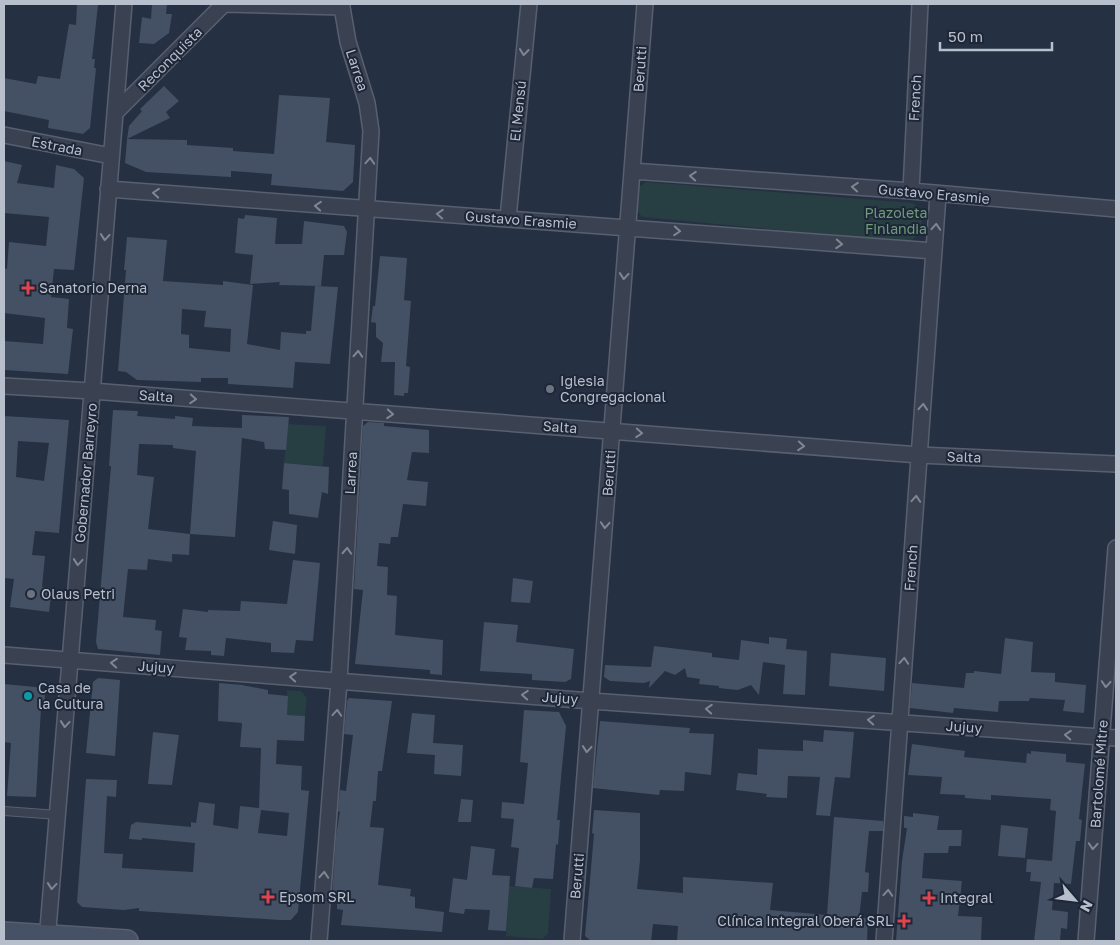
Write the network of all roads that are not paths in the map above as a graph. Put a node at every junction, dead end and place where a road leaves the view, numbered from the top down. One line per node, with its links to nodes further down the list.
1 (124, 4): 7 (street, Gobernador Barreyro)
2 (224, 4): 6 (street); 7 (street, Reconquista)
3 (529, 4): 16 (street, El Mensú, one-way to 16)
4 (645, 4): 10 (street, Berutti)
5 (920, 4): 12 (street, French)
6 (342, 5): 14 (street, Larrea, one-way to 6)
7 (115, 113): 9 (street, Gobernador Barreyro)
8 (4, 135): 9 (street, Estrada)
9 (111, 156): 11 (street, Gobernador Barreyro)
10 (632, 171): 12 (street, Gustavo Erasmie, one-way to 10); 17 (street, Berutti)
11 (108, 189): 14 (street, Gustavo Erasmie, one-way to 11); 20 (street, Gobernador Barreyro, one-way to 20)
12 (911, 191): 13 (street, Gustavo Erasmie)
13 (938, 195): 15 (street, Gustavo Erasmie); 18 (street, French, one-way to 13)
14 (366, 209): 16 (street, Gustavo Erasmie, one-way to 14); 21 (street, Larrea, one-way to 14)
15 (1116, 209)
16 (508, 218): 17 (street, Gustavo Erasmie)
17 (628, 227): 18 (street, Gustavo Erasmie, one-way to 18); 22 (street, Berutti, one-way to 22)
18 (934, 251): 23 (street, French, one-way to 18)
19 (4, 386): 20 (street, Salta)
20 (92, 391): 21 (street, Salta, one-way to 21); 27 (street, Gobernador Barreyro, one-way to 27)
21 (355, 412): 22 (street, Salta, one-way to 22); 28 (street, Larrea, one-way to 21)
22 (612, 431): 23 (street, Salta, one-way to 23); 29 (street, Berutti, one-way to 29)
23 (919, 455): 24 (street, Salta); 30 (street, French, one-way to 23)
24 (1116, 464)
25 (1116, 548): 31 (street, Bartolomé Mitre, one-way to 31)
26 (4, 655): 27 (street, Jujuy)
27 (70, 660): 28 (street, Jujuy, one-way to 27); 33 (street, Gobernador Barreyro, one-way to 33)
28 (339, 681): 29 (street, Jujuy, one-way to 28); 37 (street, Larrea, one-way to 28)
29 (591, 700): 30 (street, Jujuy, one-way to 29); 38 (street, Berutti, one-way to 38)
30 (900, 722): 31 (street, Jujuy, one-way to 30); 39 (street, French, one-way to 30)
31 (1109, 738): 40 (street, Bartolomé Mitre, one-way to 40)
32 (4, 811): 33 (lane)
33 (58, 815): 35 (street, Gobernador Barreyro, one-way to 35)
34 (4, 933): 35 (main road)
35 (47, 938): 36 (main road)
36 (127, 941)
37 (319, 941)
38 (572, 941)
39 (884, 941)
40 (1086, 941)

